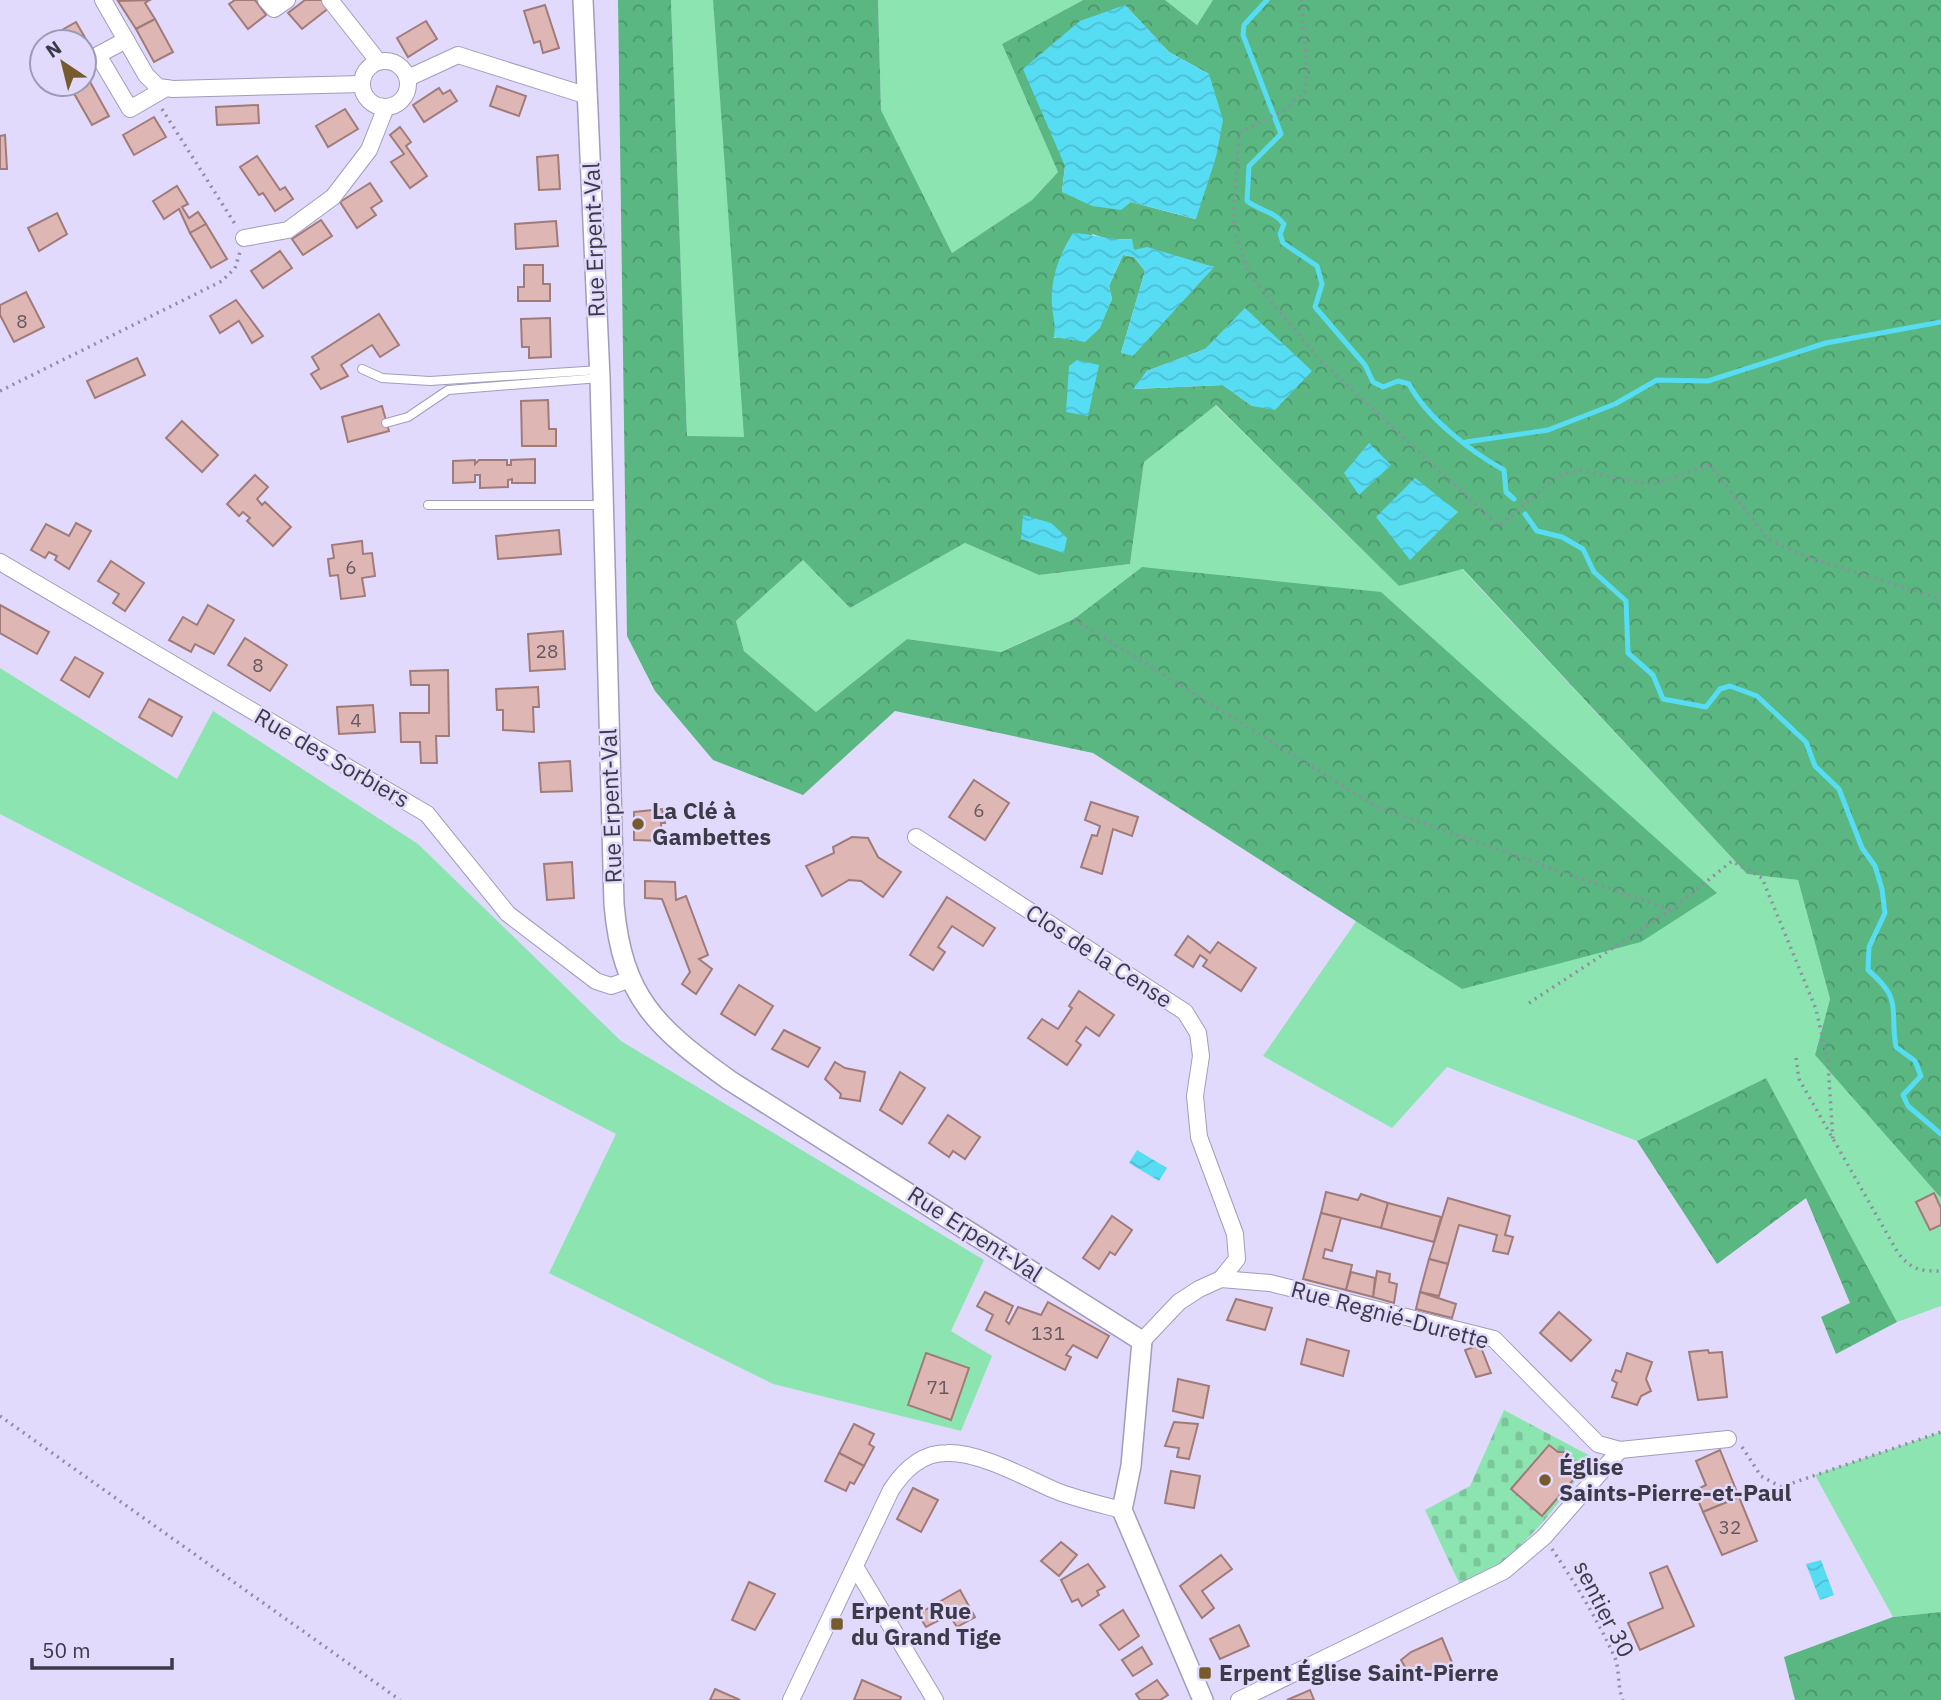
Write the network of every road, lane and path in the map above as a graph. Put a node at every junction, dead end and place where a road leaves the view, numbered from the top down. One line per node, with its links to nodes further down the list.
1 (103, 0): 7 (street)
2 (266, 0): 3 (street)
3 (287, 0)
4 (330, 0): 8 (street)
5 (583, 0): 12 (street, Rue Erpent-Val)
6 (1301, 0): 22 (path)
7 (126, 40): 11 (street); 11 (street)
8 (378, 61): 9 (street); 10 (street)
9 (408, 78): 12 (street); 13 (street)
10 (362, 84): 11 (street); 13 (street)
11 (160, 91): 14 (path)
12 (588, 96): 16 (street, Rue Erpent-Val)
13 (386, 107): 14 (street)
14 (244, 238): 17 (path)
15 (362, 369): 16 (lane)
16 (600, 374): 18 (lane); 20 (street, Rue Erpent-Val)
17 (0, 391)
18 (386, 423)
19 (428, 505): 20 (lane)
20 (604, 505): 26 (street, Rue Erpent-Val)
21 (0, 562): 26 (street, Rue des Sorbiers)
22 (1941, 599)
23 (1074, 619): 25 (path)
24 (916, 837): 31 (street, Clos de la Cense)
25 (1671, 910): 27 (path); 29 (path)
26 (631, 979): 32 (street, Rue Erpent-Val)
27 (1529, 1003)
28 (1796, 1058): 29 (path)
29 (1833, 1141): 30 (path)
30 (1941, 1271)
31 (1221, 1279): 32 (street); 36 (street, Rue Regnié-Durette)
32 (1142, 1341): 37 (street)
33 (0, 1416): 40 (path)
34 (1941, 1432): 35 (path)
35 (1728, 1439): 36 (street)
36 (1620, 1450): 38 (street)
37 (1122, 1510): 39 (street); 43 (street)
38 (1544, 1537): 44 (street); 45 (path, sentier 30)
39 (856, 1568): 41 (street); 42 (street)
40 (400, 1700)
41 (791, 1700)
42 (935, 1700)
43 (1203, 1700)
44 (1239, 1700)
45 (1623, 1700)

